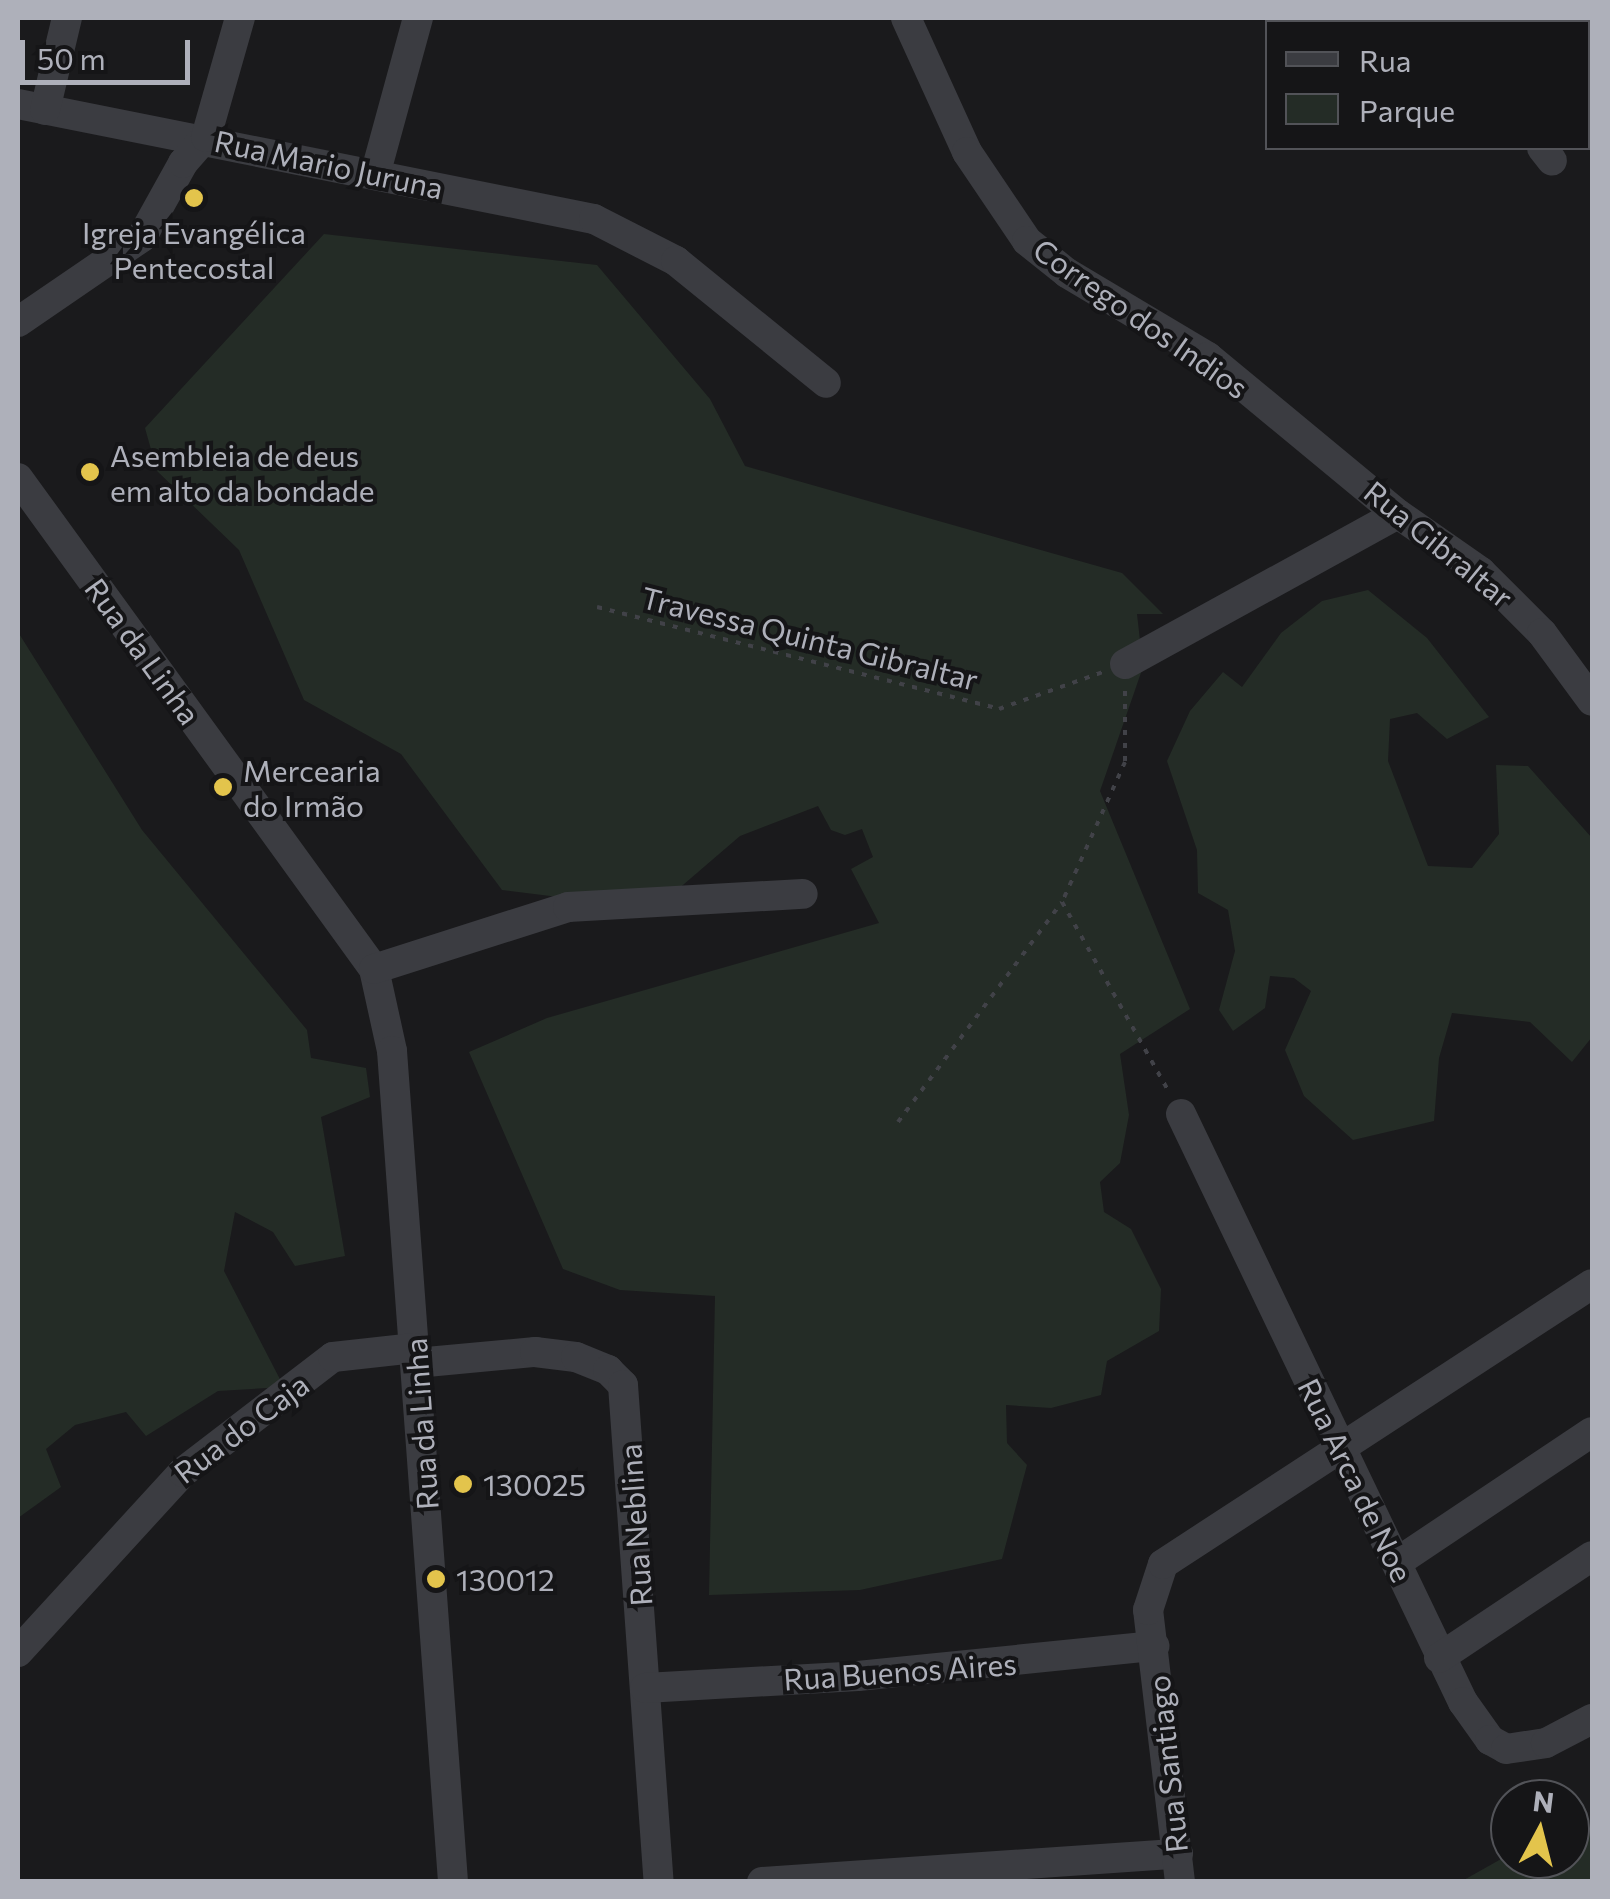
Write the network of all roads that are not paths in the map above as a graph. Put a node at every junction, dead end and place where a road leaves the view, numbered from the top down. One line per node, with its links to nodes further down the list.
1 (67, 18): 5 (street)
2 (240, 18): 6 (street)
3 (418, 18): 7 (street)
4 (906, 18): 10 (street, Corrego dos Indios)
5 (31, 107): 6 (street, Rua Mario Juruna)
6 (206, 137): 7 (street, Rua Mario Juruna); 8 (street)
7 (375, 176): 9 (street, Rua Mario Juruna)
8 (18, 322)
9 (826, 383)
10 (1267, 406): 12 (street, Rua Gibraltar)
11 (19, 483): 16 (street, Rua da Linha)
12 (1398, 514): 13 (street); 14 (street, Rua Gibraltar)
13 (1124, 664)
14 (1592, 702)
15 (803, 894): 16 (street)
16 (374, 969): 19 (street, Rua da Linha)
17 (1181, 1114): 21 (street, Rua Arca de Noe)
18 (1592, 1284): 21 (street, Rua Santiago)
19 (416, 1356): 25 (street, Rua do Caja); 27 (street, Rua Neblina); 31 (street, Rua da Linha)
20 (1592, 1432): 23 (street)
21 (1340, 1450): 23 (street, Rua Arca de Noe); 24 (street, Rua Santiago)
22 (1592, 1556): 26 (street)
23 (1398, 1561): 26 (street, Rua Arca de Noe)
24 (1154, 1646): 27 (street, Rua Buenos Aires); 29 (street, Rua Santiago)
25 (18, 1652)
26 (1439, 1658): 28 (street, Rua Arca de Noe)
27 (645, 1688): 32 (street, Rua Neblina)
28 (1592, 1719)
29 (1179, 1868): 30 (street)
30 (830, 1879): 33 (street)
31 (453, 1882)
32 (659, 1882)
33 (762, 1882)

